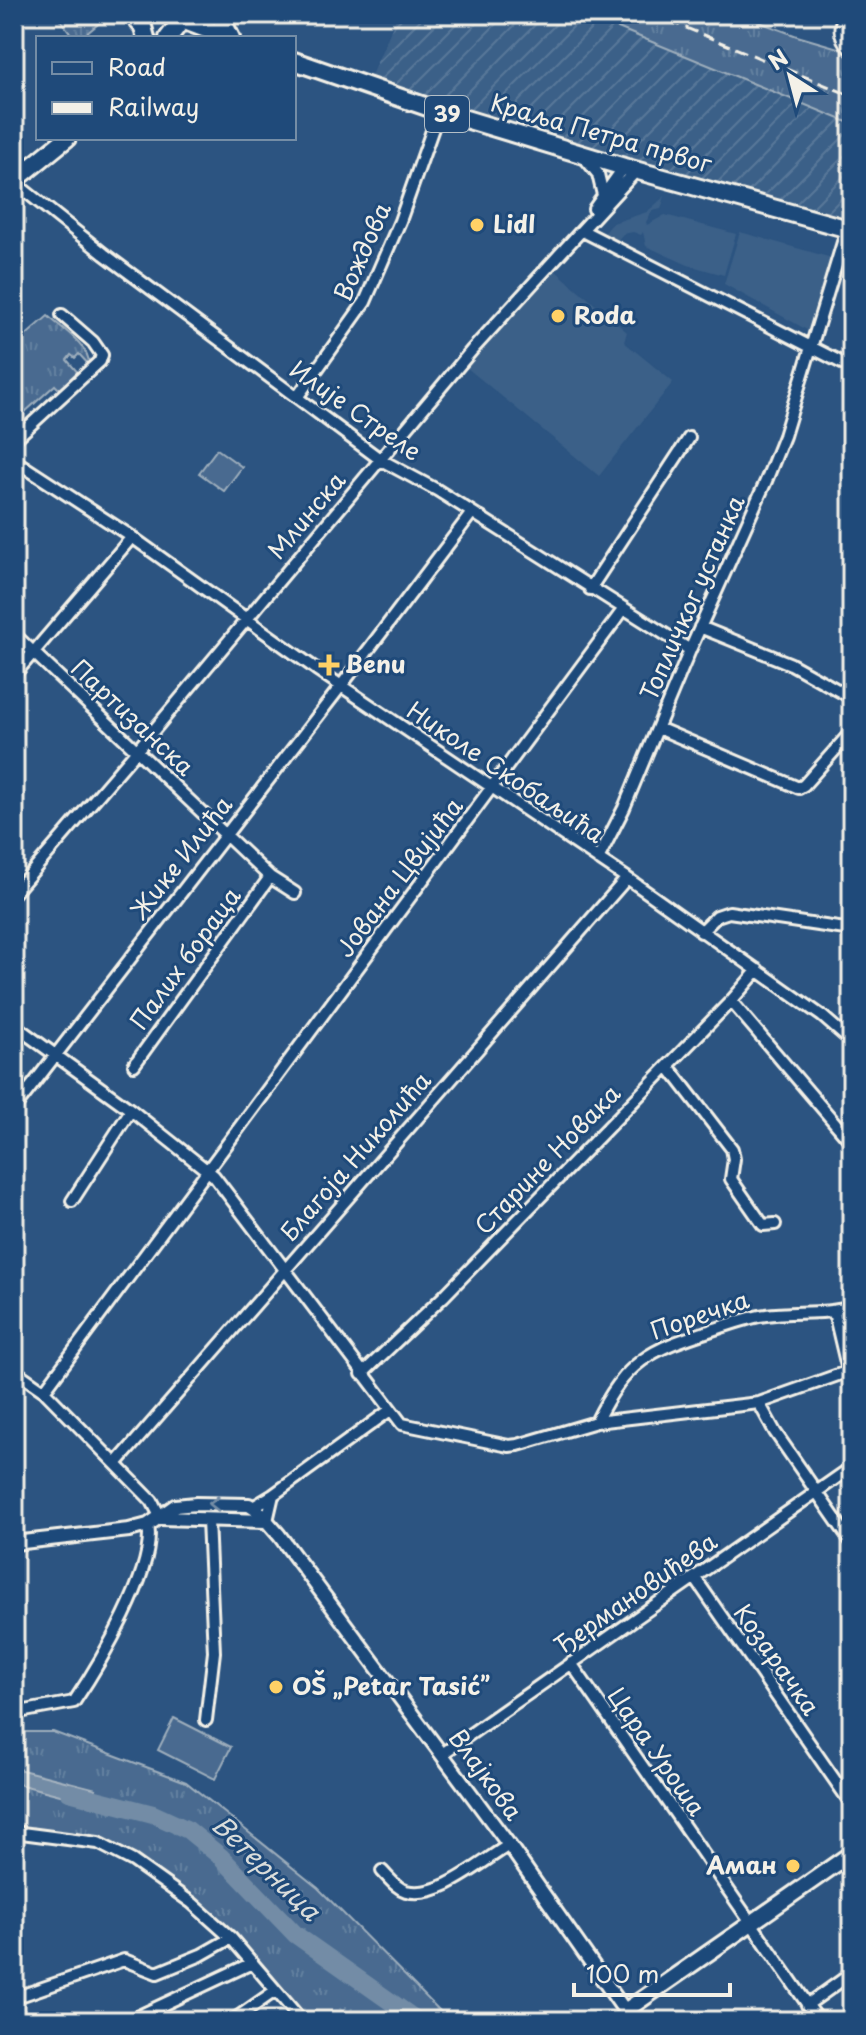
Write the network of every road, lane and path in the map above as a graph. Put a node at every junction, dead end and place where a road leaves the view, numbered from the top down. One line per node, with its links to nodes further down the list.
1 (132, 14): 6 (main road)
2 (163, 14): 5 (main road)
3 (219, 14): 9 (main road)
4 (845, 14): 10 (street)
5 (184, 17): 7 (main road); 8 (main road)
6 (145, 36)
7 (170, 36)
8 (227, 36)
9 (230, 36)
10 (852, 51)
11 (296, 62): 12 (main road, Краља Петра првог / 39)
12 (439, 111): 14 (main road, Краља Петра првог / 39); 23 (street, Вождова)
13 (65, 140): 16 (main road)
14 (576, 152): 15 (main road, Краља Петра првог / 39); 17 (street)
15 (630, 169): 17 (street); 18 (street, Млинска); 19 (main road, Краља Петра првог / 39)
16 (14, 182): 23 (street, Илије Стреле)
17 (603, 195): 18 (street)
18 (585, 228): 21 (street); 27 (street, Млинска)
19 (850, 230): 21 (street, Топличког устанка)
20 (62, 315): 25 (street)
21 (812, 348): 22 (street); 33 (street, Топличког устанка)
22 (852, 368)
23 (298, 396): 27 (street, Илије Стреле)
24 (689, 438): 30 (street)
25 (14, 440)
26 (14, 460): 29 (street, Николе Скобаљића)
27 (381, 460): 28 (street, Илије Стреле); 32 (street, Млинска)
28 (471, 514): 30 (street, Илије Стреле); 38 (street, Жике Илића)
29 (132, 537): 32 (street, Николе Скобаљића); 36 (street)
30 (590, 589): 31 (street, Илије Стреле)
31 (623, 610): 35 (street, Илије Стреле); 43 (street, Јована Цвијића)
32 (247, 619): 38 (street, Николе Скобаљића); 42 (street, Млинска)
33 (700, 627): 35 (street, Топличког устанка); 39 (street)
34 (14, 634): 36 (street, Партизанска)
35 (690, 650): 40 (street, Топличког устанка)
36 (33, 652): 37 (street); 42 (street, Партизанска)
37 (14, 675)
38 (341, 686): 43 (street, Николе Скобаљића); 44 (street, Жике Илића)
39 (852, 698)
40 (658, 728): 41 (street); 45 (street, Топличког устанка)
41 (852, 731)
42 (137, 750): 44 (street, Партизанска); 48 (street, Млинска)
43 (492, 787): 45 (street, Николе Скобаљића); 62 (street, Јована Цвијића)
44 (225, 834): 46 (street, Партизанска); 56 (street, Жике Илића)
45 (598, 859): 47 (street, Николе Скобаљића)
46 (270, 877): 49 (street, Партизанска); 57 (street, Палих бораца)
47 (627, 878): 51 (street, Николе Скобаљића); 65 (street, Благоја Николића)
48 (14, 893)
49 (295, 893)
50 (852, 930): 51 (street)
51 (701, 932): 52 (street, Николе Скобаљића)
52 (758, 970): 53 (street, Старине Новака); 55 (street, Николе Скобаљића)
53 (731, 1001): 58 (street, Старине Новака); 61 (street)
54 (14, 1025): 56 (street)
55 (852, 1042)
56 (55, 1054): 59 (street, Жике Илића); 60 (street)
57 (134, 1065)
58 (668, 1066): 64 (street); 70 (street, Старине Новака)
59 (14, 1109)
60 (131, 1110): 62 (street); 63 (street)
61 (852, 1143)
62 (208, 1170): 65 (street); 71 (street, Јована Цвијића)
63 (72, 1201)
64 (775, 1224)
65 (284, 1270): 70 (street); 75 (street, Благоја Николића)
66 (852, 1307): 67 (street, Поречка)
67 (834, 1312): 69 (street); 74 (street, Поречка)
68 (14, 1370): 71 (street)
69 (850, 1370): 72 (street)
70 (362, 1374): 73 (street)
71 (44, 1391): 75 (street)
72 (759, 1403): 74 (street); 77 (street)
73 (389, 1411): 74 (street); 78 (street)
74 (596, 1422)
75 (116, 1464): 80 (street)
76 (852, 1467): 77 (street, Ђермановићева)
77 (817, 1492): 85 (street); 86 (street, Ђермановићева)
78 (273, 1495): 79 (street); 82 (street)
79 (253, 1507): 80 (street, one-way to 80); 82 (street, Влајкова)
80 (161, 1518): 81 (street); 83 (street)
81 (208, 1520): 82 (street); 89 (street)
82 (267, 1521): 90 (street, Влајкова)
83 (148, 1525): 84 (street); 88 (street)
84 (14, 1543)
85 (852, 1543)
86 (695, 1578): 87 (street, Ђермановићева); 91 (street, Козарачка)
87 (571, 1663): 90 (street, Ђермановићева); 96 (street, Цара Уроша)
88 (14, 1713)
89 (206, 1720)
90 (442, 1754): 93 (street, Влајкова)
91 (852, 1805)
92 (14, 1832): 97 (street)
93 (509, 1845): 95 (street); 103 (street, Влајкова)
94 (852, 1853): 96 (main road)
95 (382, 1871)
96 (750, 1924): 102 (street, Цара Уроша); 103 (main road)
97 (231, 1938): 98 (street); 101 (street)
98 (252, 1963): 100 (street); 104 (street)
99 (852, 1973): 102 (street)
100 (275, 1991): 105 (street); 106 (street)
101 (14, 1998)
102 (807, 2005): 107 (street, Цара Уроша)
103 (629, 2016)
104 (128, 2021)
105 (232, 2021)
106 (302, 2021)
107 (819, 2021)

